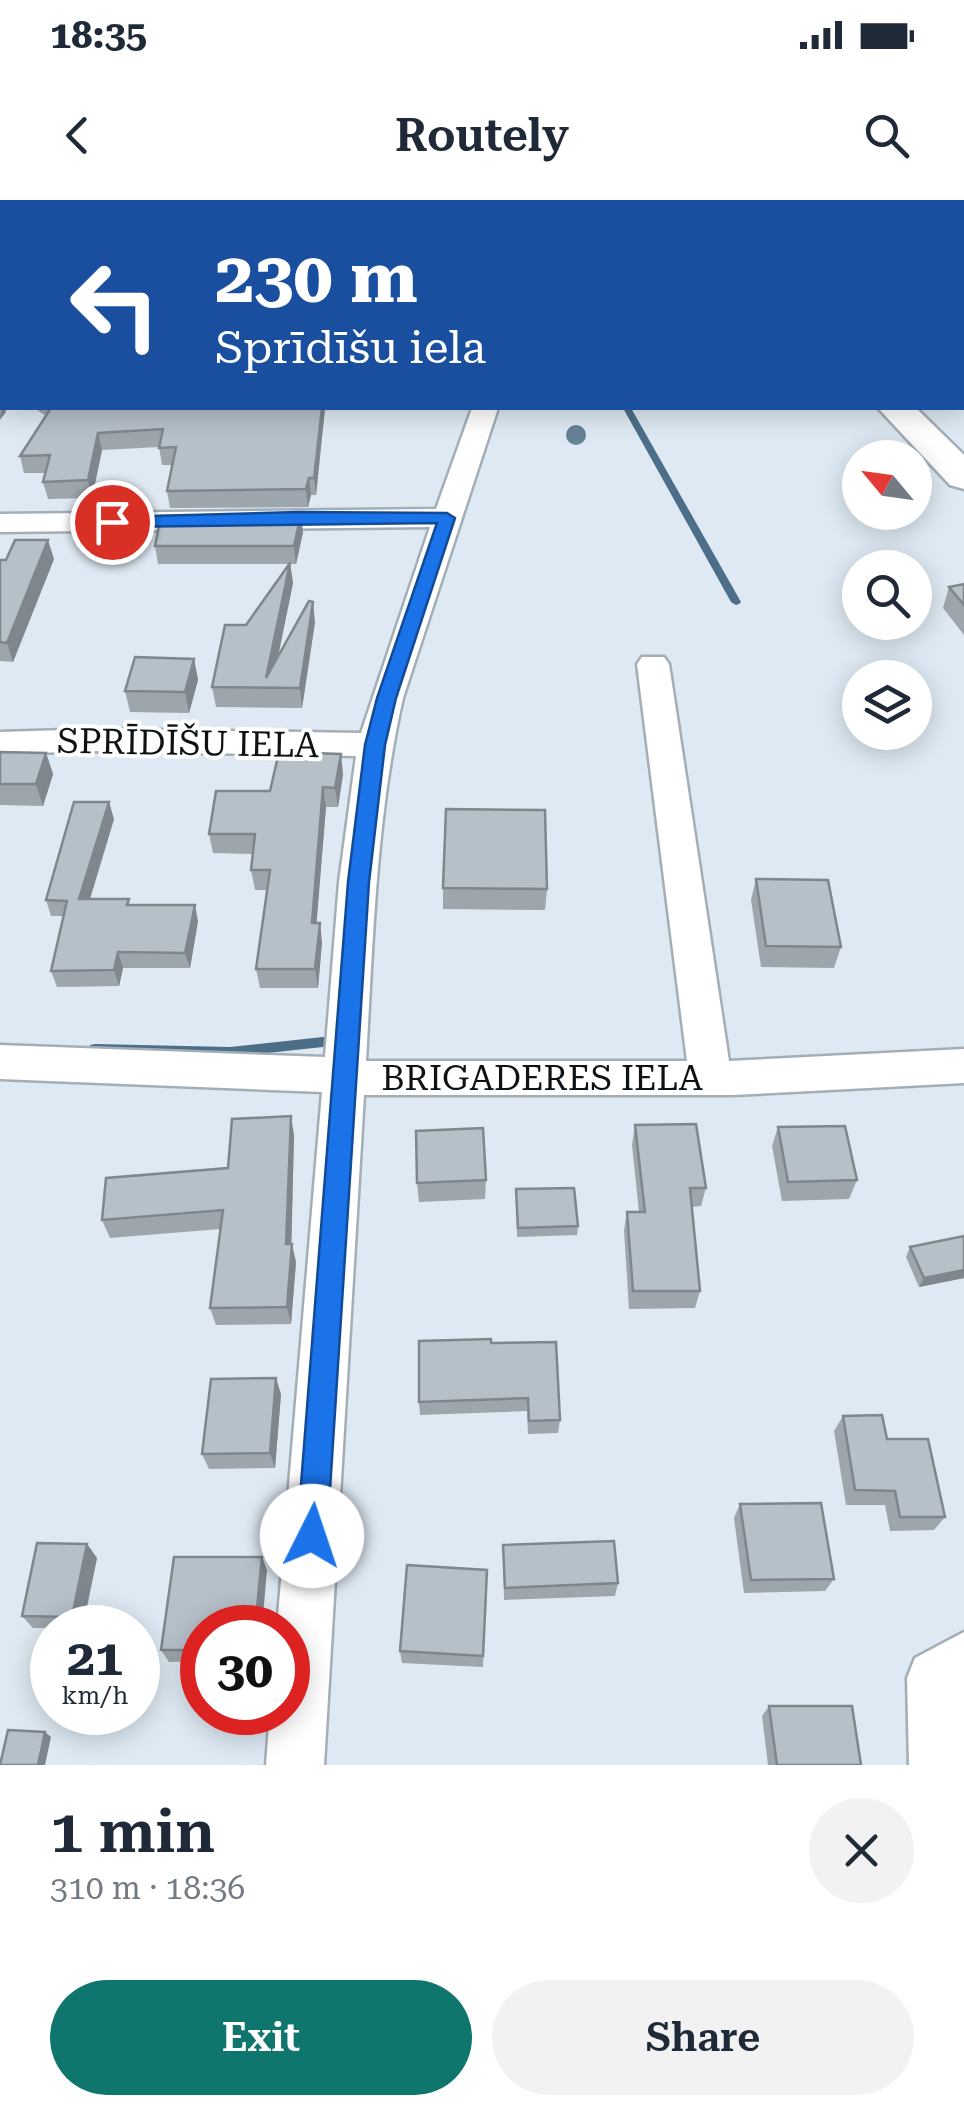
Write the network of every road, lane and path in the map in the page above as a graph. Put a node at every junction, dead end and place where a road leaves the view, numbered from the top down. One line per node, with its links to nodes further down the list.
1 (484, 410): 4 (street)
2 (898, 410): 3 (street)
3 (964, 477)
4 (447, 518): 5 (street); 8 (street)
5 (0, 523)
6 (653, 664): 12 (street)
7 (0, 743): 8 (street, SPRĪDĪŠU IELA)
8 (375, 745): 11 (street)
9 (0, 1062): 11 (street, BRIGADERES IELA)
10 (964, 1066): 12 (street, BRIGADERES IELA)
11 (345, 1078): 12 (street, BRIGADERES IELA); 14 (street)
12 (710, 1078)
13 (964, 1660): 15 (street)
14 (296, 1765)
15 (938, 1765)

